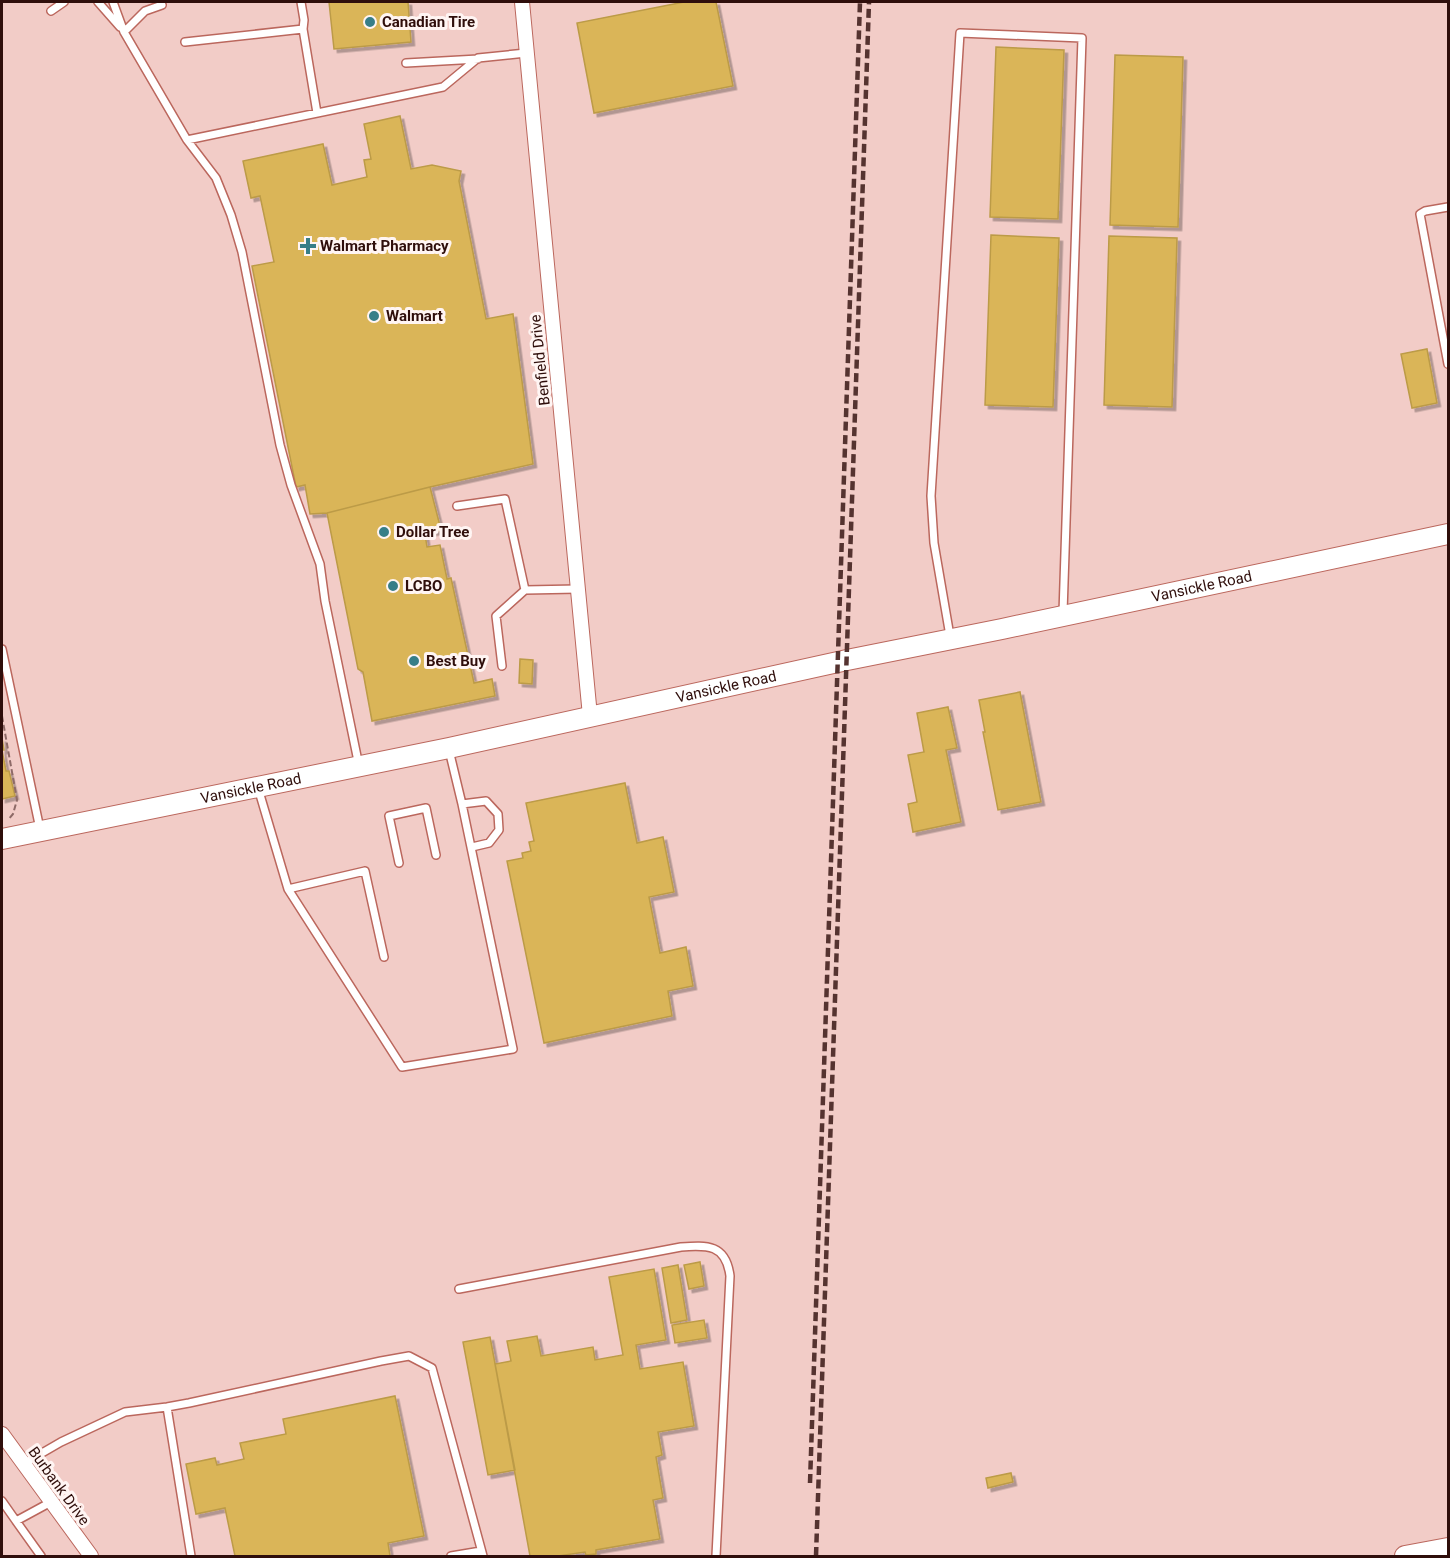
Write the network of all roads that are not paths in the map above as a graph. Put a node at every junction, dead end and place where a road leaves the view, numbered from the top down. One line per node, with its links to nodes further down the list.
1 (64, 2): 7 (lane)
2 (98, 2): 9 (lane)
3 (112, 2): 9 (lane)
4 (301, 2): 8 (lane)
5 (522, 2): 11 (street, Benfield Drive)
6 (162, 4): 9 (lane)
7 (51, 12)
8 (303, 29): 10 (lane); 14 (lane)
9 (124, 32): 15 (lane)
10 (185, 42)
11 (526, 53): 12 (lane); 20 (street, Benfield Drive)
12 (478, 58): 13 (lane); 14 (lane)
13 (406, 63)
14 (317, 113): 15 (lane)
15 (187, 140): 29 (lane)
16 (1449, 207): 17 (lane)
17 (1449, 364)
18 (457, 506): 21 (lane)
19 (1449, 534): 22 (street, Vansickle Road)
20 (578, 589): 21 (lane); 27 (street, Benfield Drive)
21 (525, 591): 25 (lane)
22 (1063, 616): 23 (street, Vansickle Road); 23 (lane)
23 (950, 640): 27 (street, Vansickle Road)
24 (2, 649): 26 (lane)
25 (502, 666)
26 (4, 669): 33 (lane)
27 (590, 716): 28 (street, Vansickle Road)
28 (449, 748): 29 (street, Vansickle Road); 31 (lane)
29 (359, 766): 30 (street, Vansickle Road)
30 (258, 786): 33 (street, Vansickle Road); 37 (lane)
31 (462, 804): 34 (lane); 34 (lane)
32 (4, 830): 33 (street, Vansickle Road)
33 (41, 832)
34 (472, 847): 37 (lane)
35 (436, 855): 36 (lane)
36 (399, 863)
37 (288, 889): 38 (lane)
38 (384, 957)
39 (459, 1289): 52 (lane)
40 (166, 1407): 42 (lane); 47 (lane); 50 (lane)
41 (2, 1434): 42 (street, Burbank Drive)
42 (23, 1464): 44 (street, Burbank Drive)
43 (2, 1501): 45 (lane)
44 (51, 1502): 45 (lane); 49 (street, Burbank Drive)
45 (16, 1521): 48 (lane)
46 (1449, 1548): 53 (street)
47 (482, 1554): 51 (lane)
48 (41, 1557)
49 (91, 1557)
50 (191, 1557)
51 (451, 1557)
52 (716, 1557)
53 (1405, 1557)

